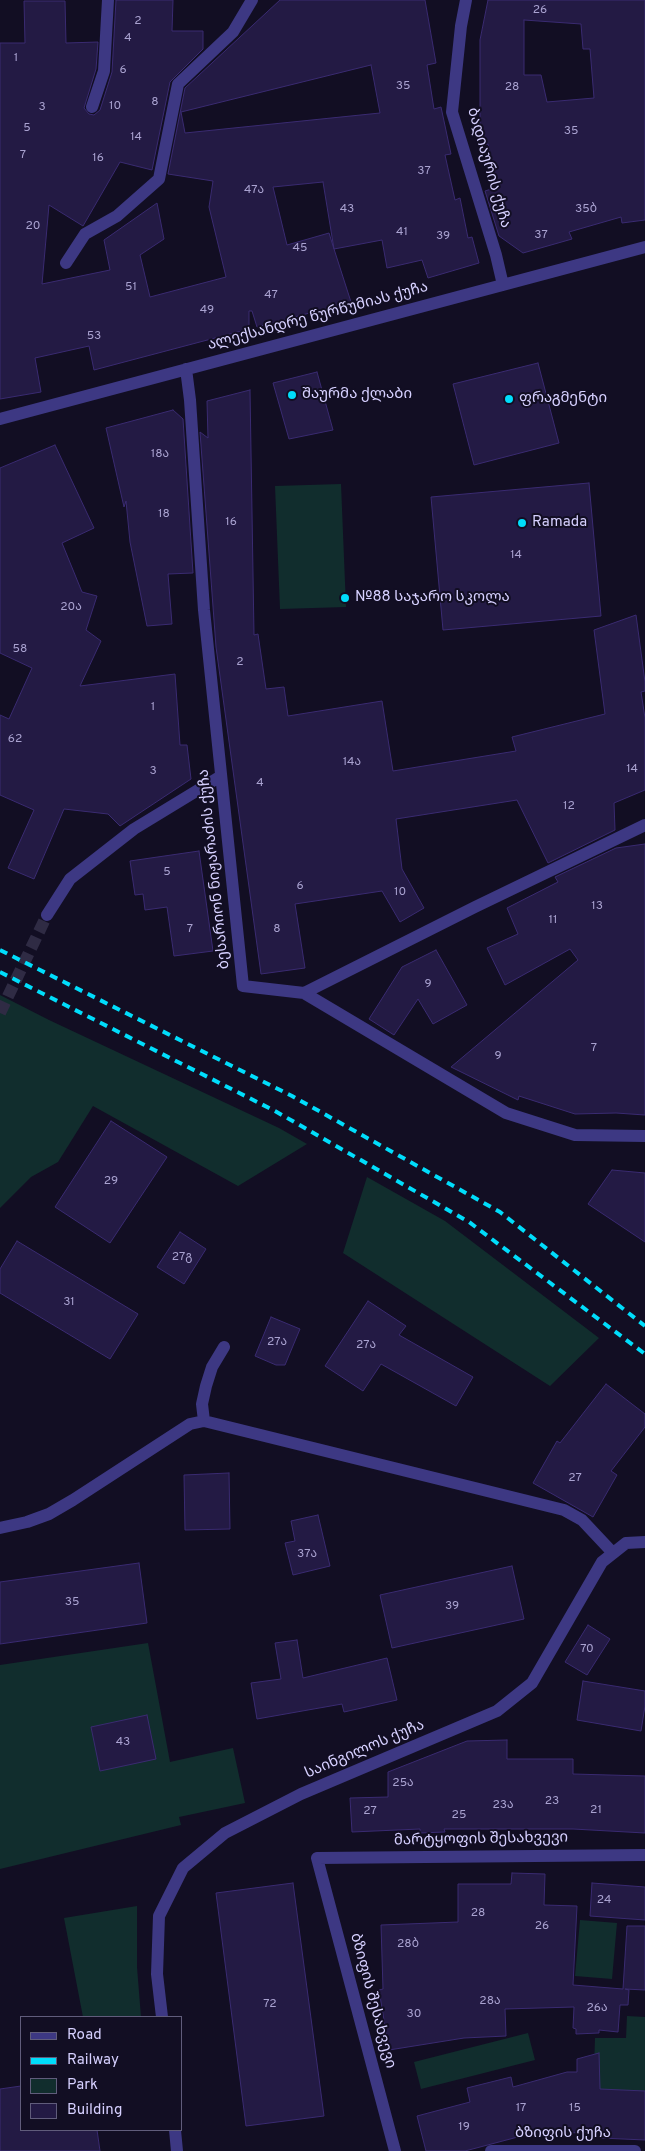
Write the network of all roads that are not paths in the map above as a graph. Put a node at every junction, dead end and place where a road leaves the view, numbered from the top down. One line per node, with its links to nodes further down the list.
1 (108, 0): 4 (street)
2 (252, 0): 6 (street)
3 (466, 0): 7 (street, ბადიაურის ქუჩა)
4 (92, 107)
5 (645, 247): 7 (street, ალექსანდრე წურწუმიას ქუჩა)
6 (66, 263)
7 (502, 285): 8 (street, ალექსანდრე წურწუმიას ქუჩა)
8 (186, 369): 9 (street, ალექსანდრე წურწუმიას ქუჩა); 10 (street, ბესარიონ ნიჟარაძის ქუჩა)
9 (0, 419)
10 (221, 776): 12 (street); 13 (street, ბესარიონ ნიჟარაძის ქუჩა)
11 (645, 825): 13 (street)
12 (47, 915)
13 (304, 993): 14 (street)
14 (645, 1136)
15 (224, 1347): 16 (street)
16 (204, 1421): 17 (street); 19 (street)
17 (0, 1528)
18 (645, 1542): 19 (street, საინგილოს ქუჩა)
19 (613, 1553): 22 (street, საინგილოს ქუჩა)
20 (645, 1855): 21 (street, მარტყოფის შესახვევი)
21 (317, 1858): 25 (street, ბზიფის შესახვევი)
22 (162, 2016)
23 (175, 2131): 24 (street)
24 (177, 2151)
25 (395, 2151)
26 (491, 2151): 27 (street, ბზიფის ქუჩა)
27 (635, 2151)

